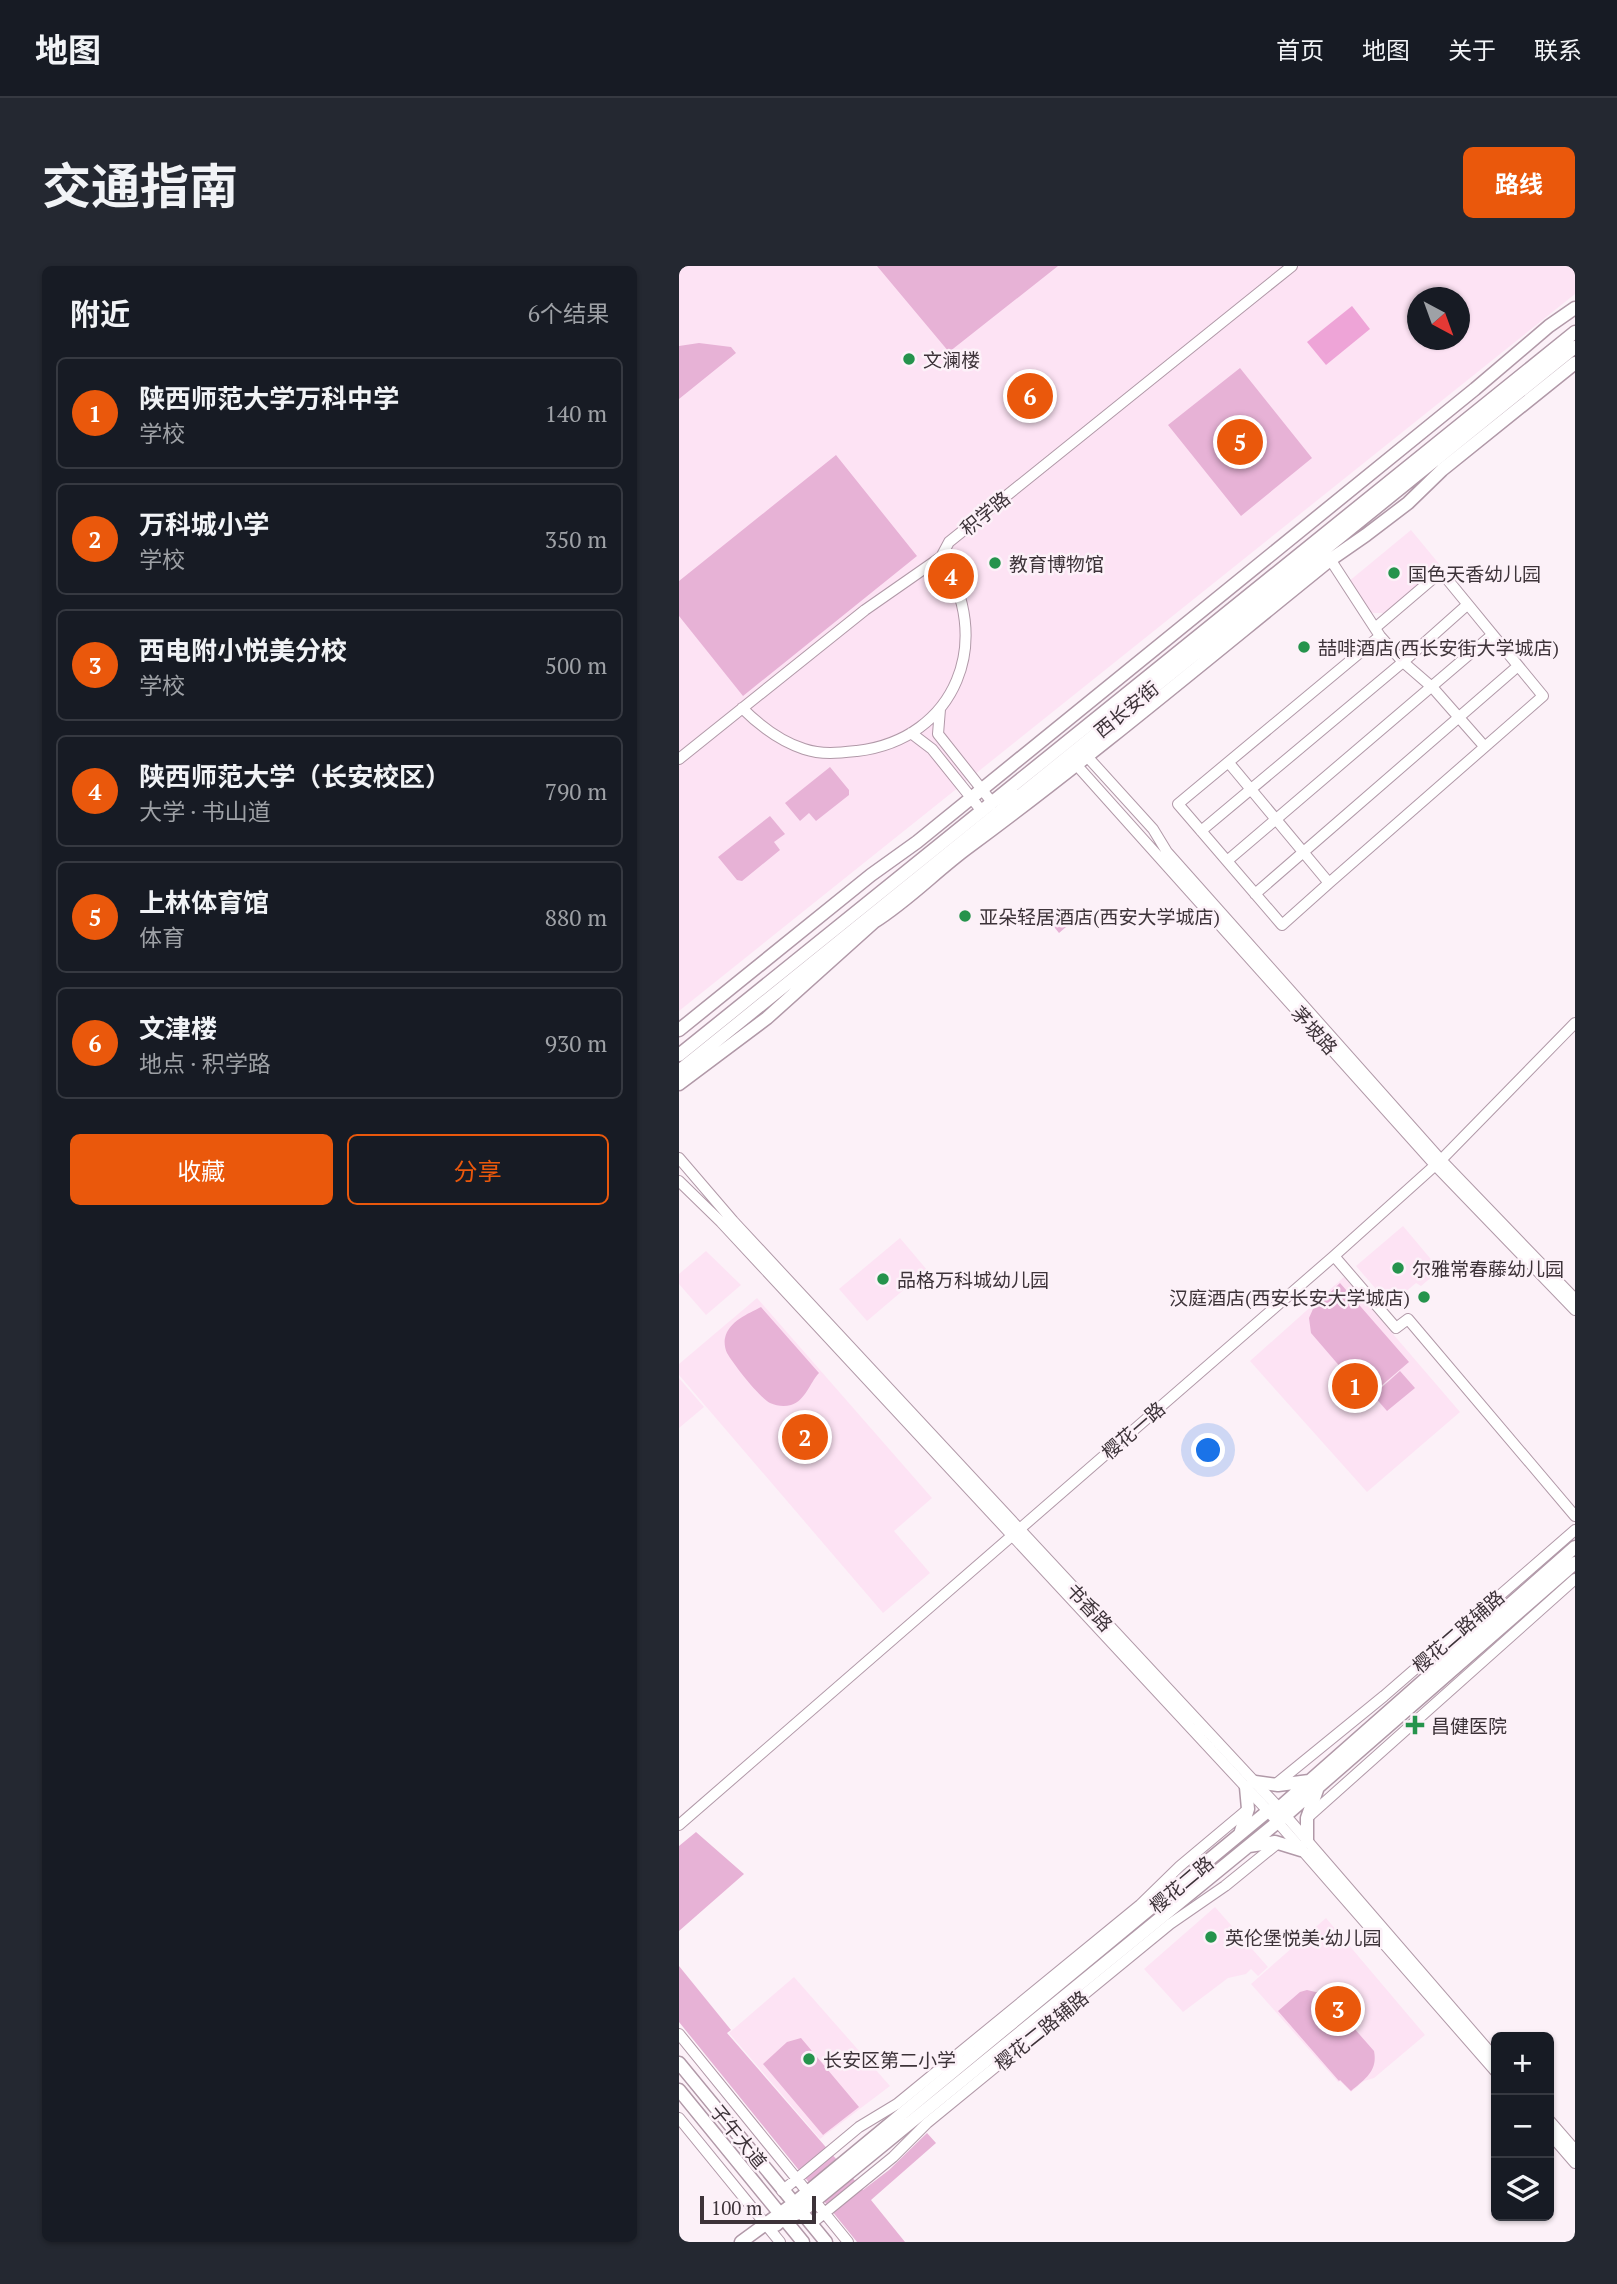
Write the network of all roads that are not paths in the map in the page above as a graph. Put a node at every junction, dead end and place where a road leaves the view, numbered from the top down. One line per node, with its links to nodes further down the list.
1 (1292, 266): 7 (street, 积学路)
2 (1575, 308): 27 (main road)
3 (1575, 332): 19 (main road, 西长安街)
4 (1575, 347): 6 (main road, 西长安街)
5 (1575, 363): 6 (main road)
6 (1327, 555): 9 (street); 19 (main road, 西长安街)
7 (941, 558): 14 (street); 15 (street, 积学路)
8 (1467, 605): 9 (street); 10 (street); 11 (street)
9 (1377, 632): 11 (street); 22 (street)
10 (1492, 635): 12 (street); 13 (street)
11 (1403, 663): 13 (street); 26 (street)
12 (1518, 666): 16 (street); 18 (street)
13 (1433, 688): 16 (street); 30 (street)
14 (950, 694): 17 (street); 27 (street)
15 (742, 708): 17 (street); 21 (street, 积学路)
16 (1458, 716): 18 (street); 32 (street)
17 (911, 733): 27 (street)
18 (1484, 746): 34 (street)
19 (1079, 747): 20 (main road, 西长安街); 23 (main road); 24 (street, 茅坡路)
20 (1064, 751): 23 (street, 茅坡路); 28 (main road, 西长安街); 39 (main road, 西长安街)
21 (679, 759)
22 (1229, 763): 26 (street); 31 (street)
23 (1077, 766): 25 (street, 茅坡路); 40 (main road)
24 (1107, 778): 25 (street); 42 (street, 茅坡路)
25 (1097, 788): 42 (street, 茅坡路)
26 (1251, 789): 30 (street); 31 (street)
27 (976, 794): 28 (street); 29 (street); 37 (main road)
28 (991, 801): 29 (main road, 西长安街)
29 (981, 810): 38 (main road, 西长安街)
30 (1276, 820): 32 (street); 33 (street)
31 (1201, 831): 33 (street)
32 (1303, 853): 34 (street); 35 (street)
33 (1227, 862): 35 (street)
34 (1329, 883): 35 (street)
35 (1255, 894)
36 (1575, 1023): 42 (street, 樱花一路)
37 (679, 1030)
38 (679, 1055)
39 (679, 1072)
40 (679, 1084)
41 (679, 1158): 49 (street, 书香路)
42 (1438, 1162): 44 (street, 樱花一路); 45 (street, 茅坡路); 46 (street, 茅坡路)
43 (679, 1181): 49 (street, 书香路)
44 (1333, 1256): 47 (street); 49 (street, 樱花一路)
45 (1575, 1299)
46 (1575, 1310)
47 (1575, 1516)
48 (1575, 1530): 53 (street, 樱花二路辅路)
49 (1015, 1532): 55 (street, 书香路); 59 (street, 樱花一路)
50 (1575, 1547): 54 (main road, 樱花二路)
51 (1575, 1563): 54 (main road, 樱花二路)
52 (1575, 1579): 58 (street, 樱花二路辅路)
53 (1276, 1784): 54 (main road); 55 (main road)
54 (1313, 1784): 57 (main road, 樱花二路); 58 (main road)
55 (1250, 1785): 56 (main road); 57 (street, 书香路)
56 (1248, 1809): 60 (main road); 73 (street, 樱花二路辅路)
57 (1277, 1814): 60 (main road, 樱花二路); 62 (street, 书香路)
58 (1307, 1818): 62 (main road)
59 (679, 1825)
60 (1242, 1841): 61 (main road); 75 (main road, 樱花二路)
61 (1277, 1843): 62 (main road); 77 (street, 樱花二路辅路)
62 (1304, 1845): 64 (street, 书香路); 66 (street, 书香路)
63 (679, 2034): 73 (street)
64 (1491, 2053)
65 (679, 2063): 74 (main road, 子午大道)
66 (1491, 2066)
67 (679, 2090): 78 (main road, 子午大道)
68 (679, 2118): 80 (street)
69 (1554, 2126): 71 (street)
70 (1554, 2139): 72 (street)
71 (1575, 2150)
72 (1575, 2162)
73 (797, 2179): 74 (street, 樱花二路辅路); 75 (street)
74 (782, 2190): 76 (main road, 子午大道)
75 (811, 2196): 76 (main road, 樱花二路); 77 (street)
76 (797, 2208): 78 (main road, 樱花二路); 79 (main road, 子午大道)
77 (825, 2213): 79 (street, 樱花二路辅路); 86 (street)
78 (781, 2216): 80 (main road, 樱花二路); 84 (main road, 子午大道)
79 (811, 2224): 85 (main road, 子午大道)
80 (767, 2226): 81 (main road); 82 (main road); 83 (street)
81 (741, 2242)
82 (753, 2242)
83 (780, 2242)
84 (803, 2242)
85 (826, 2242)
86 (848, 2242)

